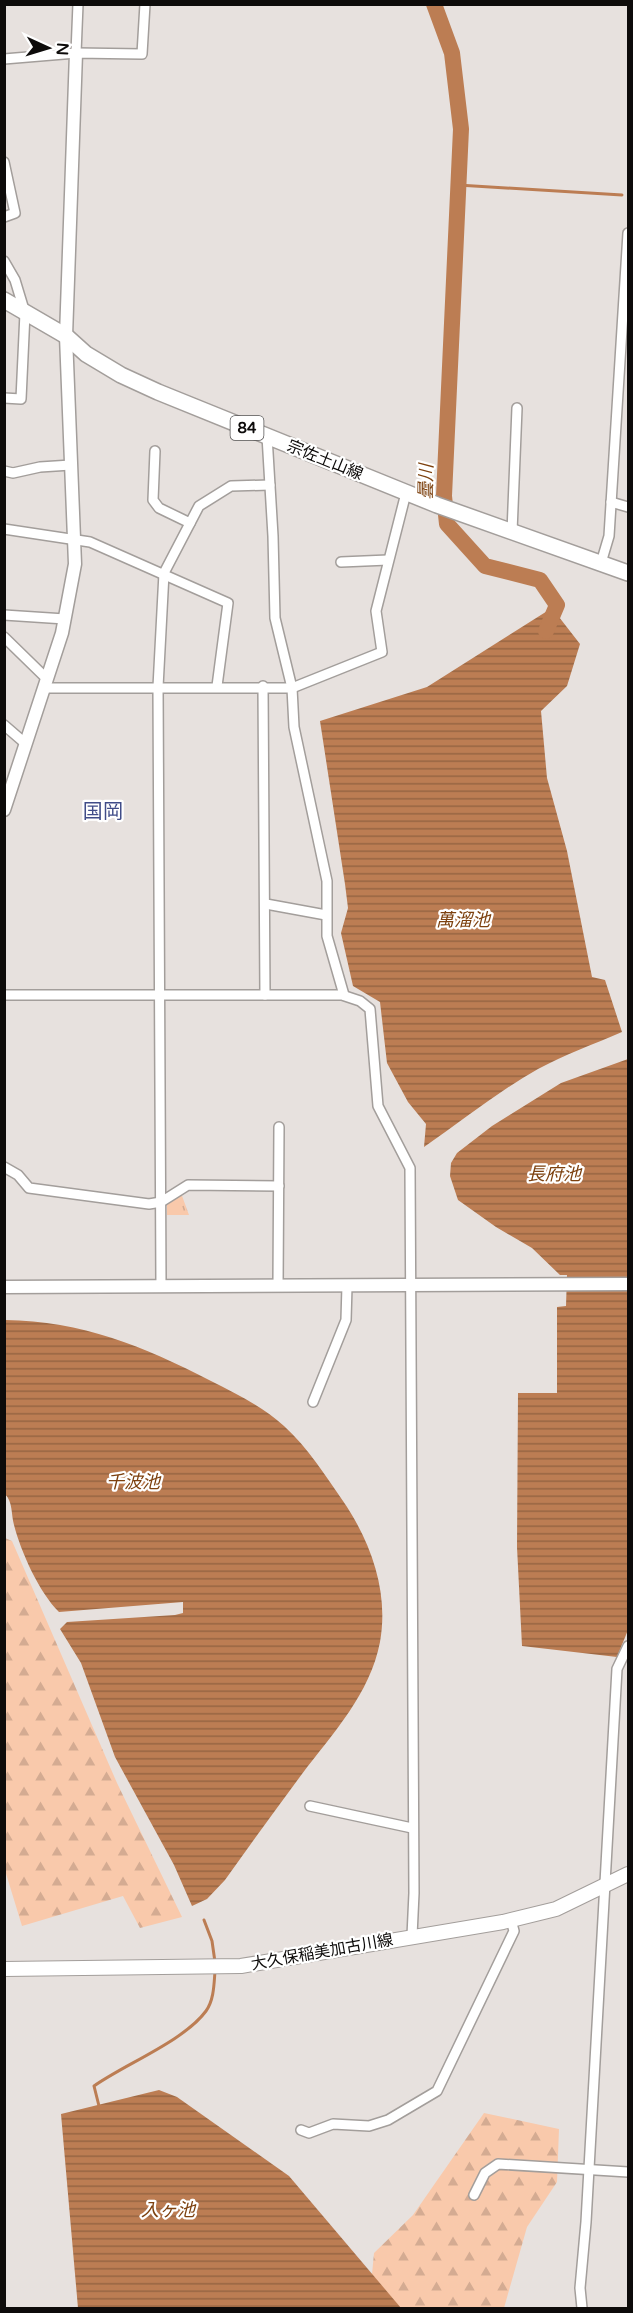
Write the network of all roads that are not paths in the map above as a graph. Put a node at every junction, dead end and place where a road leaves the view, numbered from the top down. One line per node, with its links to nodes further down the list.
1 (78, 4): 3 (street)
2 (145, 4): 3 (street)
3 (76, 53): 4 (street); 11 (street)
4 (4, 59)
5 (4, 162): 6 (street)
6 (4, 217)
7 (628, 233): 20 (street)
8 (4, 261): 10 (street)
9 (4, 300): 10 (main road, 宗佐土山線 / 84)
10 (25, 313): 11 (main road, 宗佐土山線 / 84); 12 (street)
11 (66, 336): 14 (main road, 宗佐土山線 / 84); 16 (street)
12 (4, 398)
13 (517, 408): 24 (street)
14 (267, 436): 18 (street); 19 (main road, 宗佐土山線 / 84)
15 (155, 451): 22 (street)
16 (71, 465): 17 (street); 25 (street)
17 (4, 471)
18 (270, 485): 22 (street); 38 (street)
19 (406, 493): 24 (main road, 宗佐土山線 / 84); 26 (street)
20 (611, 502): 21 (street); 28 (street)
21 (628, 507)
22 (190, 523): 29 (street)
23 (4, 529): 25 (street)
24 (512, 532): 28 (main road, 宗佐土山線 / 84)
25 (75, 540): 29 (street); 32 (street)
26 (388, 560): 27 (street); 38 (street)
27 (341, 562)
28 (601, 564): 30 (main road, 宗佐土山線 / 84)
29 (164, 573): 35 (street); 37 (street)
30 (628, 573)
31 (4, 615): 32 (street)
32 (66, 619): 34 (street)
33 (4, 637): 34 (street)
34 (45, 683): 37 (street); 40 (street)
35 (217, 686): 36 (street); 37 (street)
36 (263, 686): 38 (street); 42 (street)
37 (158, 687): 47 (street)
38 (292, 688): 43 (street)
39 (4, 724): 40 (street)
40 (26, 744): 41 (street)
41 (5, 803)
42 (266, 904): 43 (street); 45 (street)
43 (326, 915): 46 (street)
44 (4, 995): 47 (street)
45 (266, 995): 46 (street); 47 (street)
46 (344, 995): 56 (street)
47 (160, 996): 51 (street)
48 (279, 1127): 50 (street)
49 (4, 1167): 51 (street)
50 (279, 1186): 51 (street); 54 (street)
51 (161, 1202): 53 (street)
52 (628, 1284): 56 (street)
53 (161, 1286): 54 (street); 57 (street)
54 (278, 1286): 55 (street)
55 (347, 1286): 56 (street); 58 (street)
56 (411, 1286): 61 (street)
57 (4, 1287)
58 (313, 1402)
59 (628, 1646): 63 (street)
60 (310, 1806): 61 (street)
61 (412, 1828): 65 (street)
62 (628, 1874): 63 (main road, 大久保稲美加古川線)
63 (604, 1887): 64 (main road, 大久保稲美加古川線); 68 (street)
64 (511, 1920): 65 (main road, 大久保稲美加古川線); 67 (street)
65 (412, 1936): 66 (main road, 大久保稲美加古川線)
66 (4, 1969)
67 (301, 2130)
68 (589, 2169): 69 (street); 70 (street); 71 (street)
69 (628, 2172)
70 (474, 2195)
71 (582, 2308)

